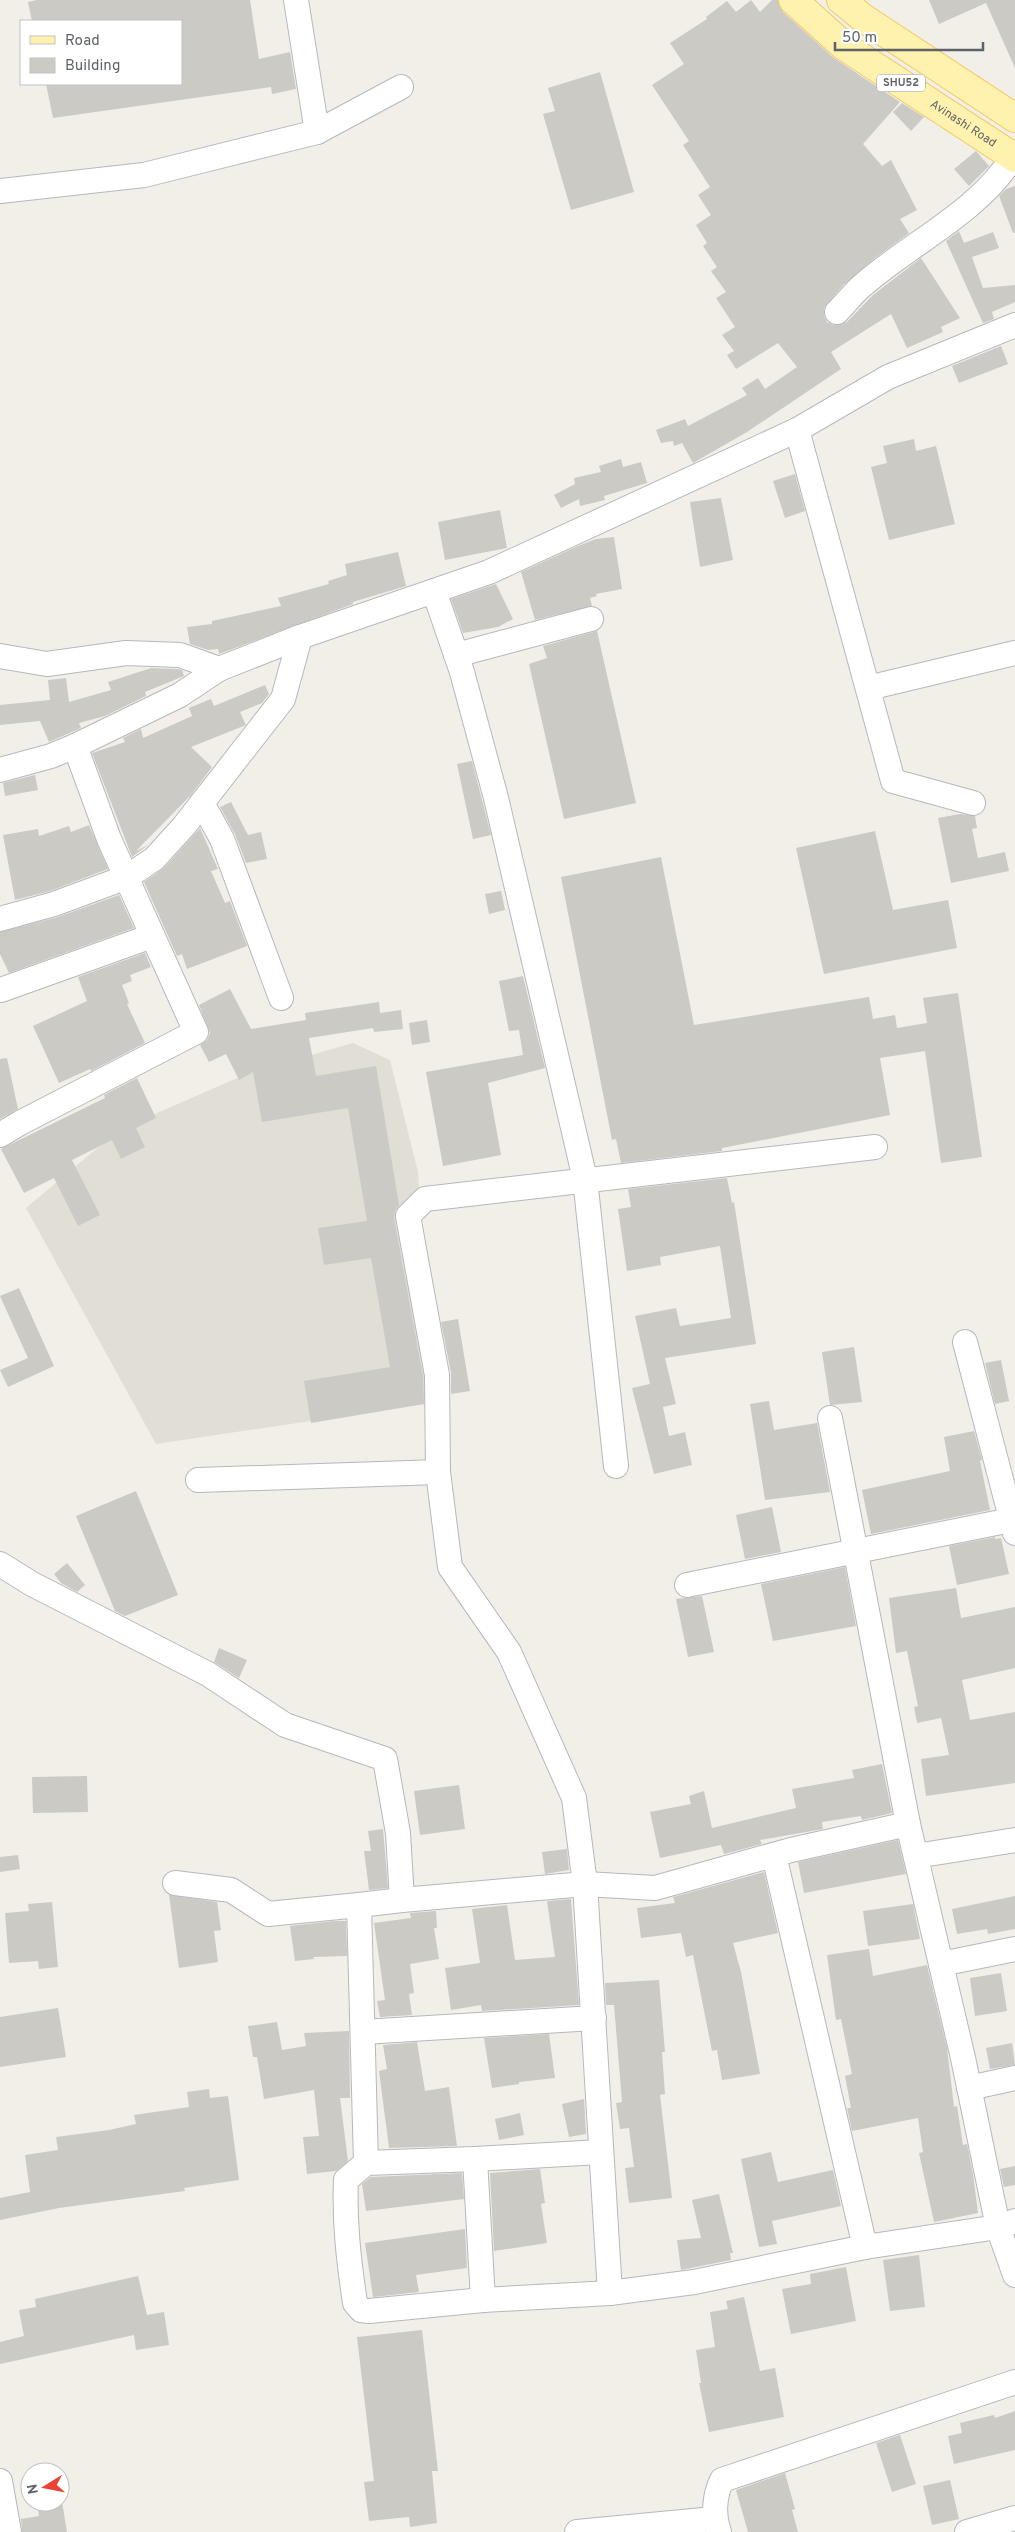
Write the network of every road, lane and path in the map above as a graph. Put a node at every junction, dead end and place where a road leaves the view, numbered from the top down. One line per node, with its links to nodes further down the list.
1 (296, 0): 6 (street)
2 (793, 0): 7 (main road, Avinashi Road / SHU52)
3 (841, 0): 5 (main road, SHU52)
4 (401, 87): 6 (street)
5 (1015, 118)
6 (317, 132): 8 (street)
7 (1014, 158): 9 (street)
8 (0, 191)
9 (837, 312)
10 (1015, 325): 11 (street)
11 (797, 430): 12 (street); 19 (street)
12 (434, 591): 14 (street); 16 (street)
13 (591, 619): 16 (street)
14 (300, 637): 18 (street); 22 (street)
15 (1015, 653): 19 (street)
16 (456, 655): 31 (street)
17 (0, 656): 18 (street)
18 (219, 669): 20 (street)
19 (868, 688): 23 (street)
20 (75, 746): 21 (street); 24 (street)
21 (0, 770)
22 (202, 803): 24 (street); 28 (street)
23 (973, 803)
24 (127, 877): 25 (street); 26 (street)
25 (0, 919)
26 (152, 936): 27 (street); 29 (street)
27 (2, 990)
28 (281, 998)
29 (0, 1136)
30 (875, 1147): 31 (street)
31 (586, 1179): 34 (street); 35 (street)
32 (965, 1342): 37 (street)
33 (830, 1418): 38 (street)
34 (616, 1466)
35 (438, 1472): 36 (street); 46 (street)
36 (198, 1480)
37 (1013, 1526): 38 (street)
38 (856, 1550): 40 (street); 41 (street)
39 (0, 1564): 47 (street)
40 (687, 1585)
41 (908, 1824): 43 (street); 44 (street)
42 (1015, 1840): 44 (street)
43 (774, 1855): 46 (street); 59 (street)
44 (916, 1856): 50 (street)
45 (175, 1883): 48 (street)
46 (585, 1884): 47 (street); 51 (street)
47 (402, 1900): 48 (street)
48 (359, 1905): 52 (street)
49 (1015, 1949): 50 (street)
50 (941, 1964): 54 (street)
51 (594, 2018): 52 (street); 55 (street)
52 (363, 2032): 57 (street)
53 (1015, 2078): 54 (street)
54 (970, 2088): 58 (street)
55 (600, 2152): 56 (street); 61 (street)
56 (475, 2159): 57 (street); 62 (street)
57 (366, 2163): 62 (street)
58 (1007, 2224): 59 (street); 60 (street)
59 (865, 2247): 61 (street)
60 (1015, 2275)
61 (610, 2293): 62 (street)
62 (483, 2300)
63 (1015, 2382): 66 (street)
64 (0, 2481): 67 (street)
65 (1015, 2518): 69 (street)
66 (716, 2525): 68 (street)
67 (9, 2532)
68 (577, 2532)
69 (968, 2532)

